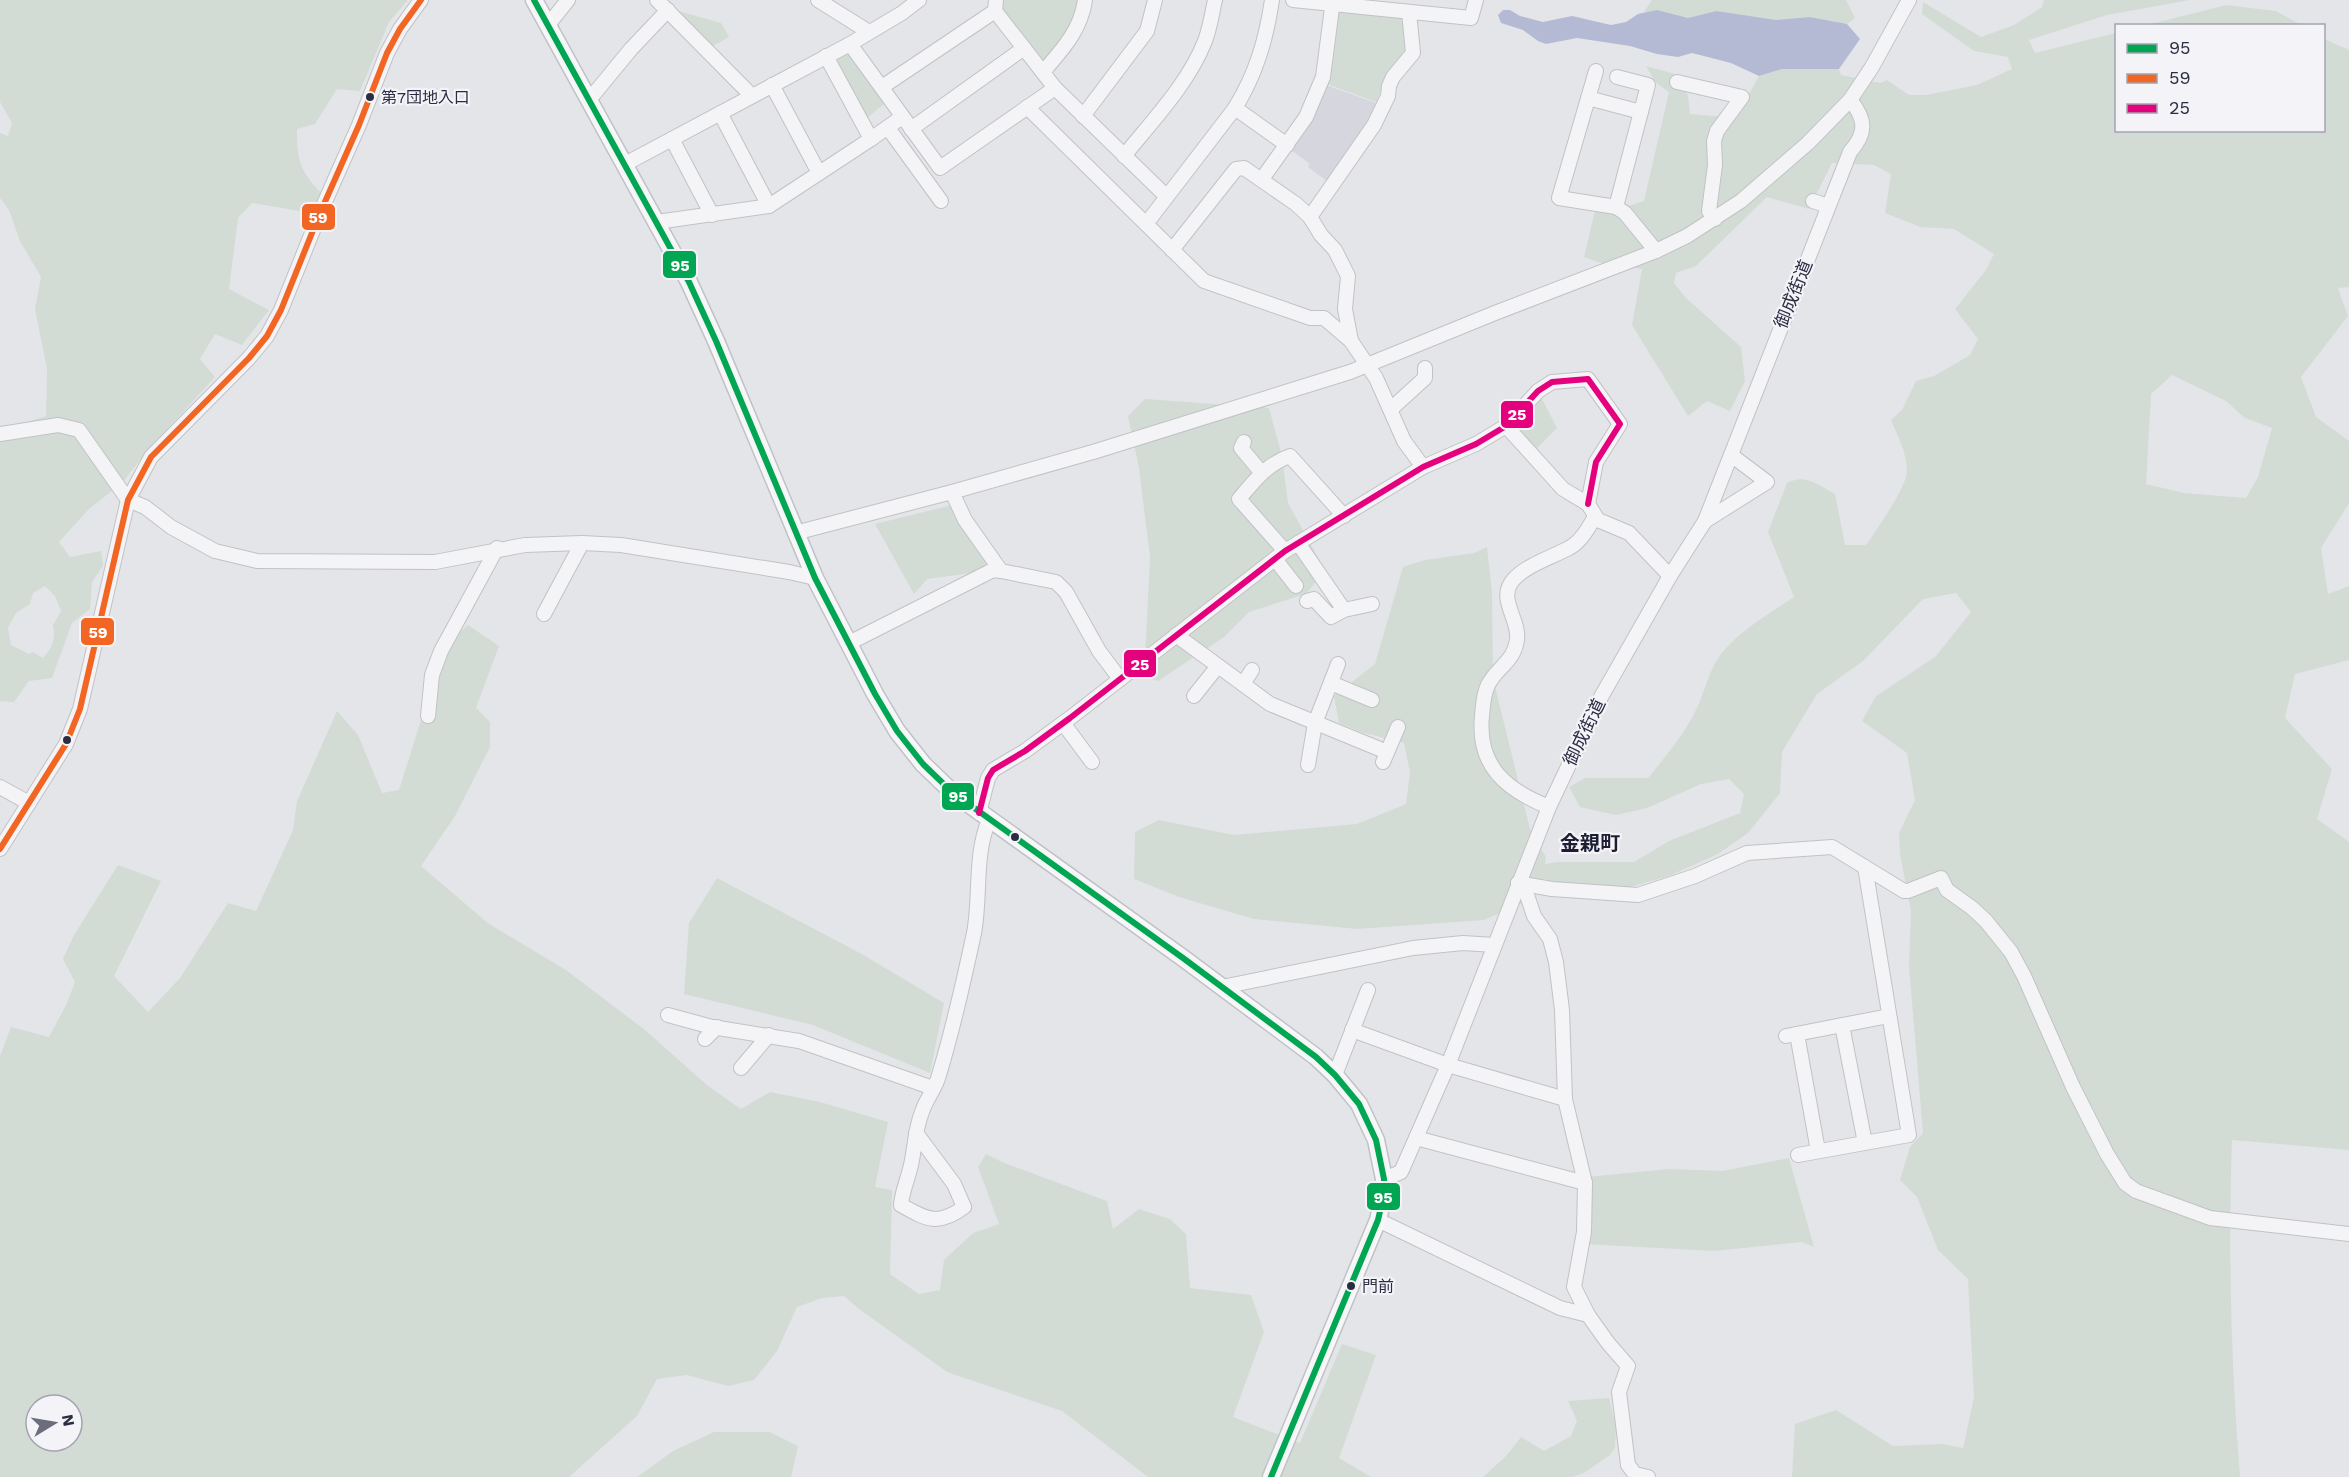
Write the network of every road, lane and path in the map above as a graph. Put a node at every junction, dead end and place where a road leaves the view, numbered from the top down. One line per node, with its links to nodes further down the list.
1 (421, 0): 73 (street)
2 (534, 0): 18 (main road)
3 (568, 0): 18 (street)
4 (657, 0): 16 (street)
5 (818, 0): 19 (street)
6 (919, 0): 19 (street)
7 (1085, 0): 24 (street)
8 (1155, 0): 38 (street)
9 (1215, 0): 45 (street)
10 (1272, 0): 35 (street)
11 (1293, 0): 14 (street)
12 (1476, 0): 17 (street)
13 (1909, 0): 33 (street)
14 (1333, 2): 17 (street); 44 (street)
15 (996, 5): 21 (street); 28 (street)
16 (668, 10): 30 (street); 32 (street)
17 (1409, 12): 56 (street)
18 (548, 25): 32 (main road)
19 (869, 32): 20 (street)
20 (850, 44): 22 (street); 28 (street)
21 (1024, 48): 24 (street); 41 (street)
22 (826, 56): 27 (street); 43 (street)
23 (1596, 71): 31 (street)
24 (1043, 72): 29 (street)
25 (1617, 77): 36 (street)
26 (1677, 82): 57 (street)
27 (772, 85): 30 (street); 47 (street)
28 (882, 87): 39 (street)
29 (1055, 88): 34 (street); 38 (street)
30 (752, 96): 37 (street)
31 (1588, 98): 36 (street); 54 (street)
32 (589, 100): 46 (main road)
33 (1850, 100): 53 (street, 御成街道); 57 (street)
34 (1028, 107): 41 (street); 59 (street)
35 (1235, 108): 44 (street); 49 (street)
36 (1641, 112): 54 (street)
37 (720, 113): 42 (street); 52 (street)
38 (1083, 116): 45 (street)
39 (902, 117): 40 (street); 41 (street)
40 (888, 128): 43 (street); 50 (street)
41 (911, 129)
42 (672, 139): 46 (street); 55 (street)
43 (872, 140): 47 (street)
44 (1287, 145): 48 (street)
45 (1124, 156): 49 (street)
46 (624, 164): 58 (main road)
47 (819, 173): 52 (street)
48 (1262, 179): 56 (street); 60 (street)
49 (1166, 196): 59 (street)
50 (941, 201)
51 (1813, 201): 53 (street)
52 (769, 206): 55 (street)
53 (1828, 206): 69 (street, 御成街道)
54 (1616, 207): 61 (street)
55 (712, 215): 58 (street)
56 (1310, 217): 62 (street)
57 (1715, 219): 61 (street)
58 (657, 222): 78 (main road)
59 (1146, 224): 60 (street)
60 (1172, 250): 62 (street)
61 (1656, 251): 63 (street)
62 (1351, 341): 63 (street)
63 (1367, 364): 65 (street); 72 (street)
64 (1425, 368): 65 (street)
65 (1391, 409): 70 (street)
66 (1506, 426): 70 (street); 74 (street); 74 (street)
67 (0, 434): 73 (street)
68 (1244, 442): 71 (street)
69 (1731, 455): 77 (street, 御成街道); 77 (street)
70 (1423, 467): 75 (street)
71 (1261, 472): 75 (street); 82 (street)
72 (952, 492): 78 (street); 83 (street)
73 (128, 500): 81 (street); 108 (street)
74 (1588, 504): 76 (street)
75 (1344, 516): 80 (street)
76 (1595, 517): 84 (street); 109 (street)
77 (1704, 521): 84 (street, 御成街道)
78 (795, 533): 85 (main road)
79 (582, 543): 81 (street); 85 (street); 90 (street)
80 (1298, 543): 82 (street); 89 (street)
81 (498, 548): 101 (street)
82 (1280, 555): 86 (street); 91 (street)
83 (1001, 571): 92 (street); 96 (street)
84 (1670, 576): 109 (street, 御成街道)
85 (815, 578): 92 (main road)
86 (1296, 586)
87 (1307, 601): 89 (street)
88 (1372, 604): 89 (street)
89 (1344, 610)
90 (544, 614)
91 (1176, 635): 94 (street); 96 (street)
92 (849, 643): 110 (main road)
93 (1338, 664): 97 (street)
94 (1218, 666): 98 (street); 99 (street)
95 (1252, 670): 98 (street)
96 (1120, 679): 102 (street)
97 (1331, 683): 100 (street); 103 (street)
98 (1243, 684): 103 (street)
99 (1194, 696)
100 (1372, 700)
101 (428, 716)
102 (1063, 723): 105 (street); 110 (street)
103 (1315, 723): 104 (street); 106 (street)
104 (1398, 727)
105 (1092, 762)
106 (1308, 765)
107 (0, 787): 108 (street)
108 (29, 803): 111 (street)
109 (1549, 807): 113 (street, 御成街道)
110 (984, 816): 115 (main road); 127 (street)
111 (0, 849)
112 (1864, 867): 113 (street); 118 (street); 137 (street)
113 (1518, 883): 114 (street, 御成街道); 128 (street)
114 (1494, 945): 115 (street); 124 (street, 御成街道)
115 (1222, 987): 126 (main road)
116 (1368, 990): 121 (street)
117 (668, 1015): 120 (street)
118 (1889, 1016): 119 (street); 131 (street)
119 (1842, 1025): 131 (street); 132 (street)
120 (717, 1028): 122 (street); 123 (street)
121 (1352, 1030): 124 (street); 126 (street)
122 (770, 1035): 125 (street); 127 (street)
123 (705, 1039)
124 (1448, 1065): 128 (street); 130 (street, 御成街道)
125 (741, 1068)
126 (1335, 1075): 134 (main road)
127 (933, 1088): 129 (street)
128 (1565, 1099): 135 (street)
129 (916, 1133): 129 (street)
130 (1416, 1138): 134 (street, 御成街道); 135 (street)
131 (1865, 1143): 132 (street)
132 (1818, 1151): 133 (street)
133 (1797, 1155)
134 (1384, 1179): 136 (main road)
135 (1585, 1183): 139 (street)
136 (1378, 1220): 138 (street); 141 (main road)
137 (2349, 1234)
138 (1560, 1308): 139 (street); 140 (street)
139 (1588, 1315): 140 (street)
140 (1608, 1344): 142 (street)
141 (1271, 1477)
142 (1648, 1477)

